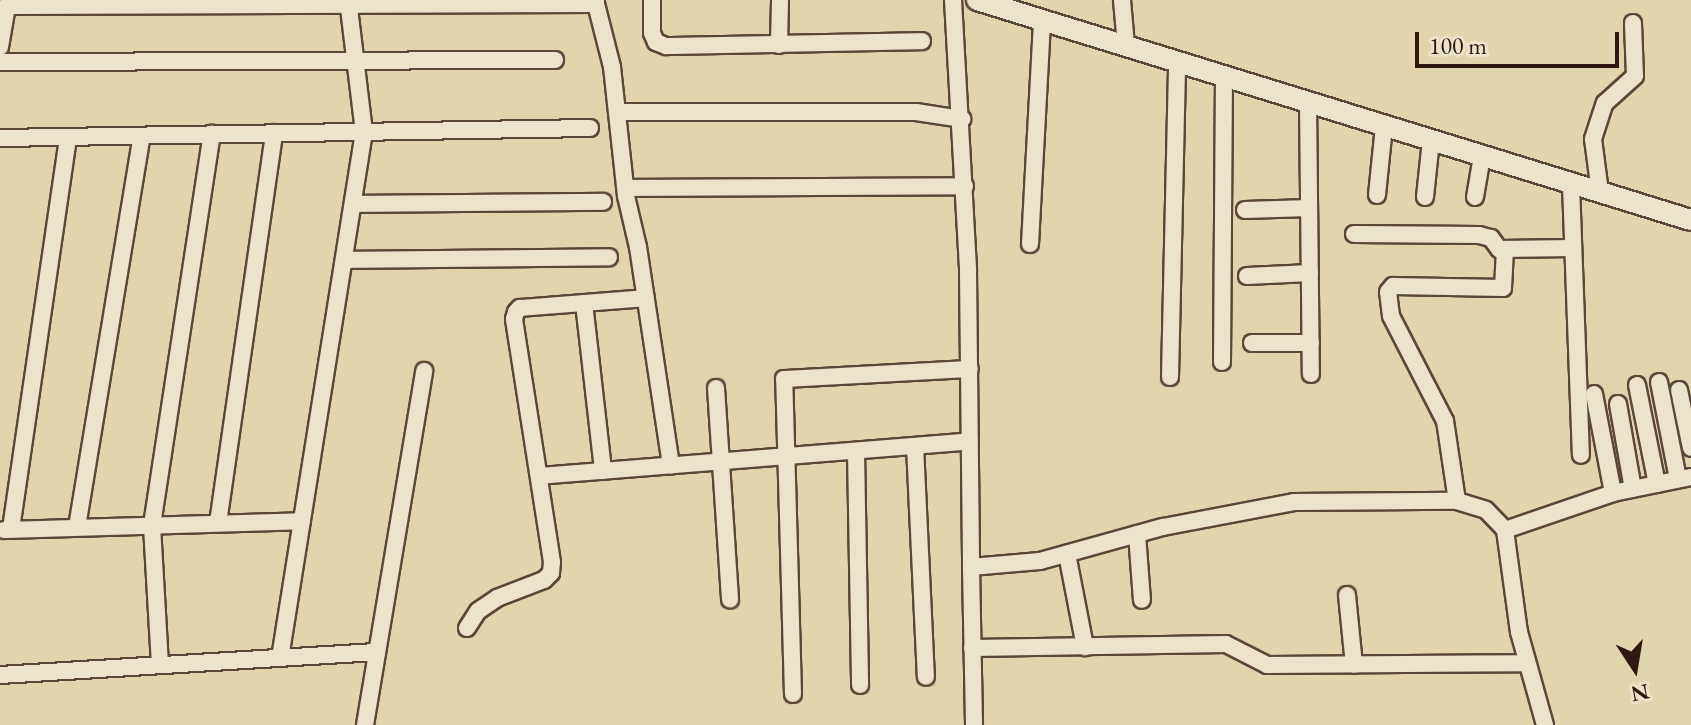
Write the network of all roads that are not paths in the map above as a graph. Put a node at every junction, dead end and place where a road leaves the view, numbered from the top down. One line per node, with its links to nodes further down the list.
1 (652, 0): 12 (street)
2 (780, 0): 12 (street)
3 (953, 0): 22 (street)
4 (977, 0): 9 (street)
5 (1122, 0): 13 (street)
6 (348, 2): 7 (street); 8 (street); 16 (street)
7 (596, 2): 21 (street)
8 (8, 3): 14 (street)
9 (1042, 20): 13 (street); 46 (street)
10 (1633, 23): 36 (street)
11 (922, 41): 12 (street)
12 (779, 45)
13 (1126, 46): 18 (street)
14 (0, 47)
15 (555, 60): 16 (street)
16 (355, 61): 17 (street); 25 (street)
17 (0, 62)
18 (1177, 62): 19 (street); 61 (street)
19 (1224, 77): 20 (street); 57 (street)
20 (1308, 101): 23 (street); 42 (street)
21 (617, 112): 22 (street); 35 (street)
22 (962, 119): 34 (street)
23 (1384, 126): 31 (street); 37 (street)
24 (590, 128): 25 (street)
25 (364, 132): 26 (street); 41 (street)
26 (274, 133): 27 (street); 84 (street)
27 (212, 134): 28 (street); 85 (street)
28 (142, 136): 29 (street); 86 (street)
29 (68, 137): 30 (street); 87 (street)
30 (0, 138)
31 (1431, 140): 32 (street); 38 (street)
32 (1482, 156): 33 (street); 39 (street)
33 (1571, 185): 36 (street); 47 (street)
34 (965, 186): 35 (street); 58 (street)
35 (626, 188): 53 (street)
36 (1600, 192): 44 (street)
37 (1377, 195)
38 (1425, 197)
39 (1475, 197)
40 (603, 202): 41 (street)
41 (353, 204): 50 (street)
42 (1309, 208): 43 (street); 51 (street)
43 (1245, 210)
44 (1691, 220)
45 (1354, 234): 48 (street)
46 (1030, 244)
47 (1573, 248): 48 (street); 72 (street)
48 (1505, 250): 82 (street)
49 (609, 257): 50 (street)
50 (344, 260): 83 (street)
51 (1310, 273): 52 (street); 56 (street)
52 (1247, 276)
53 (646, 298): 54 (street); 75 (street)
54 (584, 303): 76 (street); 77 (street)
55 (1252, 343): 56 (street)
56 (1311, 343): 60 (street)
57 (1222, 362)
58 (970, 369): 68 (street); 73 (street)
59 (424, 371): 98 (street)
60 (1311, 374)
61 (1170, 377)
62 (1659, 382): 78 (street)
63 (1637, 385): 79 (street)
64 (716, 388): 74 (street)
65 (1679, 390): 70 (street)
66 (1594, 394): 81 (street)
67 (1618, 404): 80 (street)
68 (970, 441): 69 (street); 91 (street)
69 (915, 446): 71 (street); 104 (street)
70 (1691, 448)
71 (856, 451): 73 (street); 105 (street)
72 (1581, 455)
73 (788, 456): 74 (street); 106 (street)
74 (722, 461): 75 (street); 93 (street)
75 (671, 466): 76 (street)
76 (603, 471): 77 (street)
77 (539, 476): 95 (street)
78 (1685, 478): 79 (street)
79 (1657, 484): 80 (street)
80 (1633, 489): 81 (street)
81 (1613, 493): 88 (street)
82 (1457, 501): 88 (street); 89 (street)
83 (302, 521): 84 (street); 99 (street)
84 (218, 523): 85 (street)
85 (152, 525): 86 (street); 101 (street)
86 (77, 527): 87 (street)
87 (6, 530)
88 (1505, 530): 100 (street)
89 (1137, 534): 90 (street); 94 (street)
90 (1067, 554): 91 (street); 96 (street)
91 (971, 567): 97 (street)
92 (1347, 595): 102 (street)
93 (730, 600)
94 (1142, 600)
95 (467, 628)
96 (1085, 647): 97 (street); 102 (street)
97 (972, 648): 108 (street)
98 (377, 652): 99 (street); 107 (street)
99 (280, 658): 101 (street)
100 (1527, 663): 102 (street); 109 (street)
101 (160, 665): 103 (street)
102 (1354, 665)
103 (0, 675)
104 (926, 677)
105 (860, 685)
106 (793, 694)
107 (365, 725)
108 (974, 725)
109 (1545, 725)

